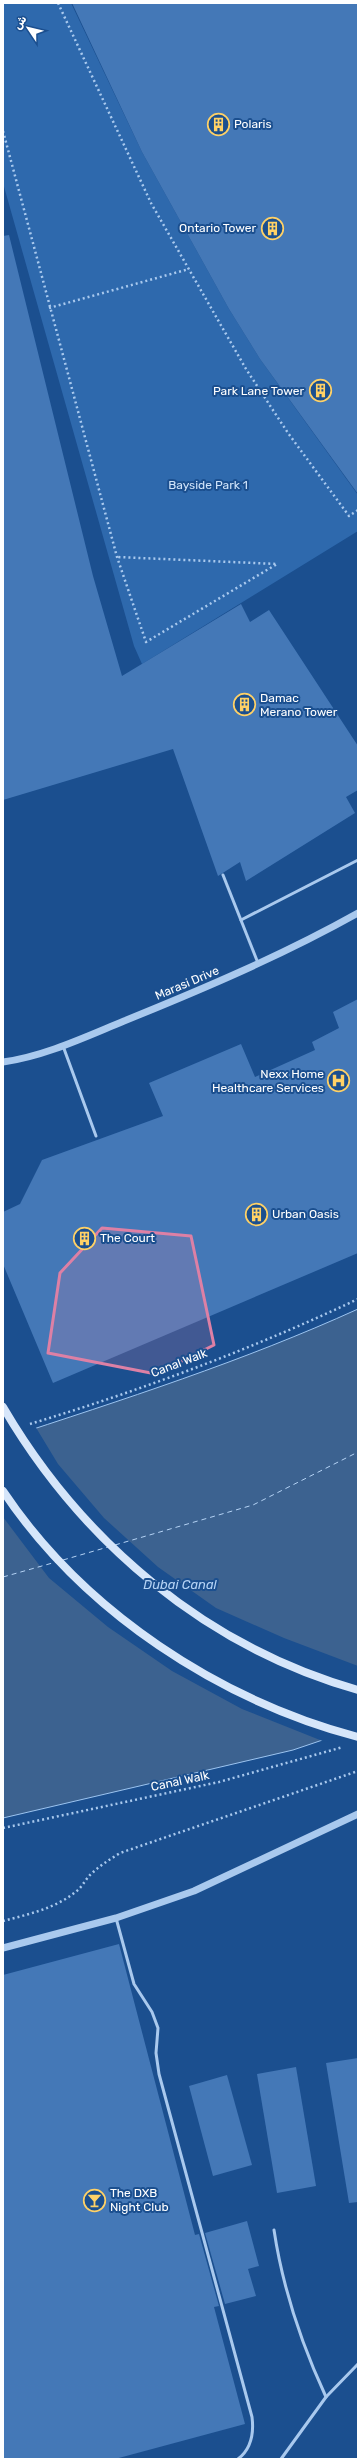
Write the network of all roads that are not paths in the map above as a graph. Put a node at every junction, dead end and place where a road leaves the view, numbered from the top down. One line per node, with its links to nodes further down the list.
1 (358, 860): 4 (lane)
2 (223, 875): 4 (lane)
3 (358, 913): 5 (street, Marasi Drive)
4 (241, 920): 5 (lane)
5 (258, 963): 6 (street, Marasi Drive)
6 (63, 1046): 7 (street, Marasi Drive); 10 (lane)
7 (18, 1060): 8 (street, Marasi Drive); 9 (street, Marasi Drive)
8 (3, 1062)
9 (3, 1068)
10 (96, 1136)
11 (3, 1407): 13 (main road, bridge)
12 (3, 1491): 14 (main road)
13 (358, 1690)
14 (358, 1737)
15 (358, 1814): 17 (street)
16 (358, 1818): 17 (street)
17 (339, 1824): 18 (street)
18 (116, 1918): 19 (street); 23 (lane)
19 (3, 1948)
20 (274, 2230): 22 (lane)
21 (358, 2364): 22 (lane)
22 (326, 2397): 24 (lane)
23 (238, 2459)
24 (281, 2459)

